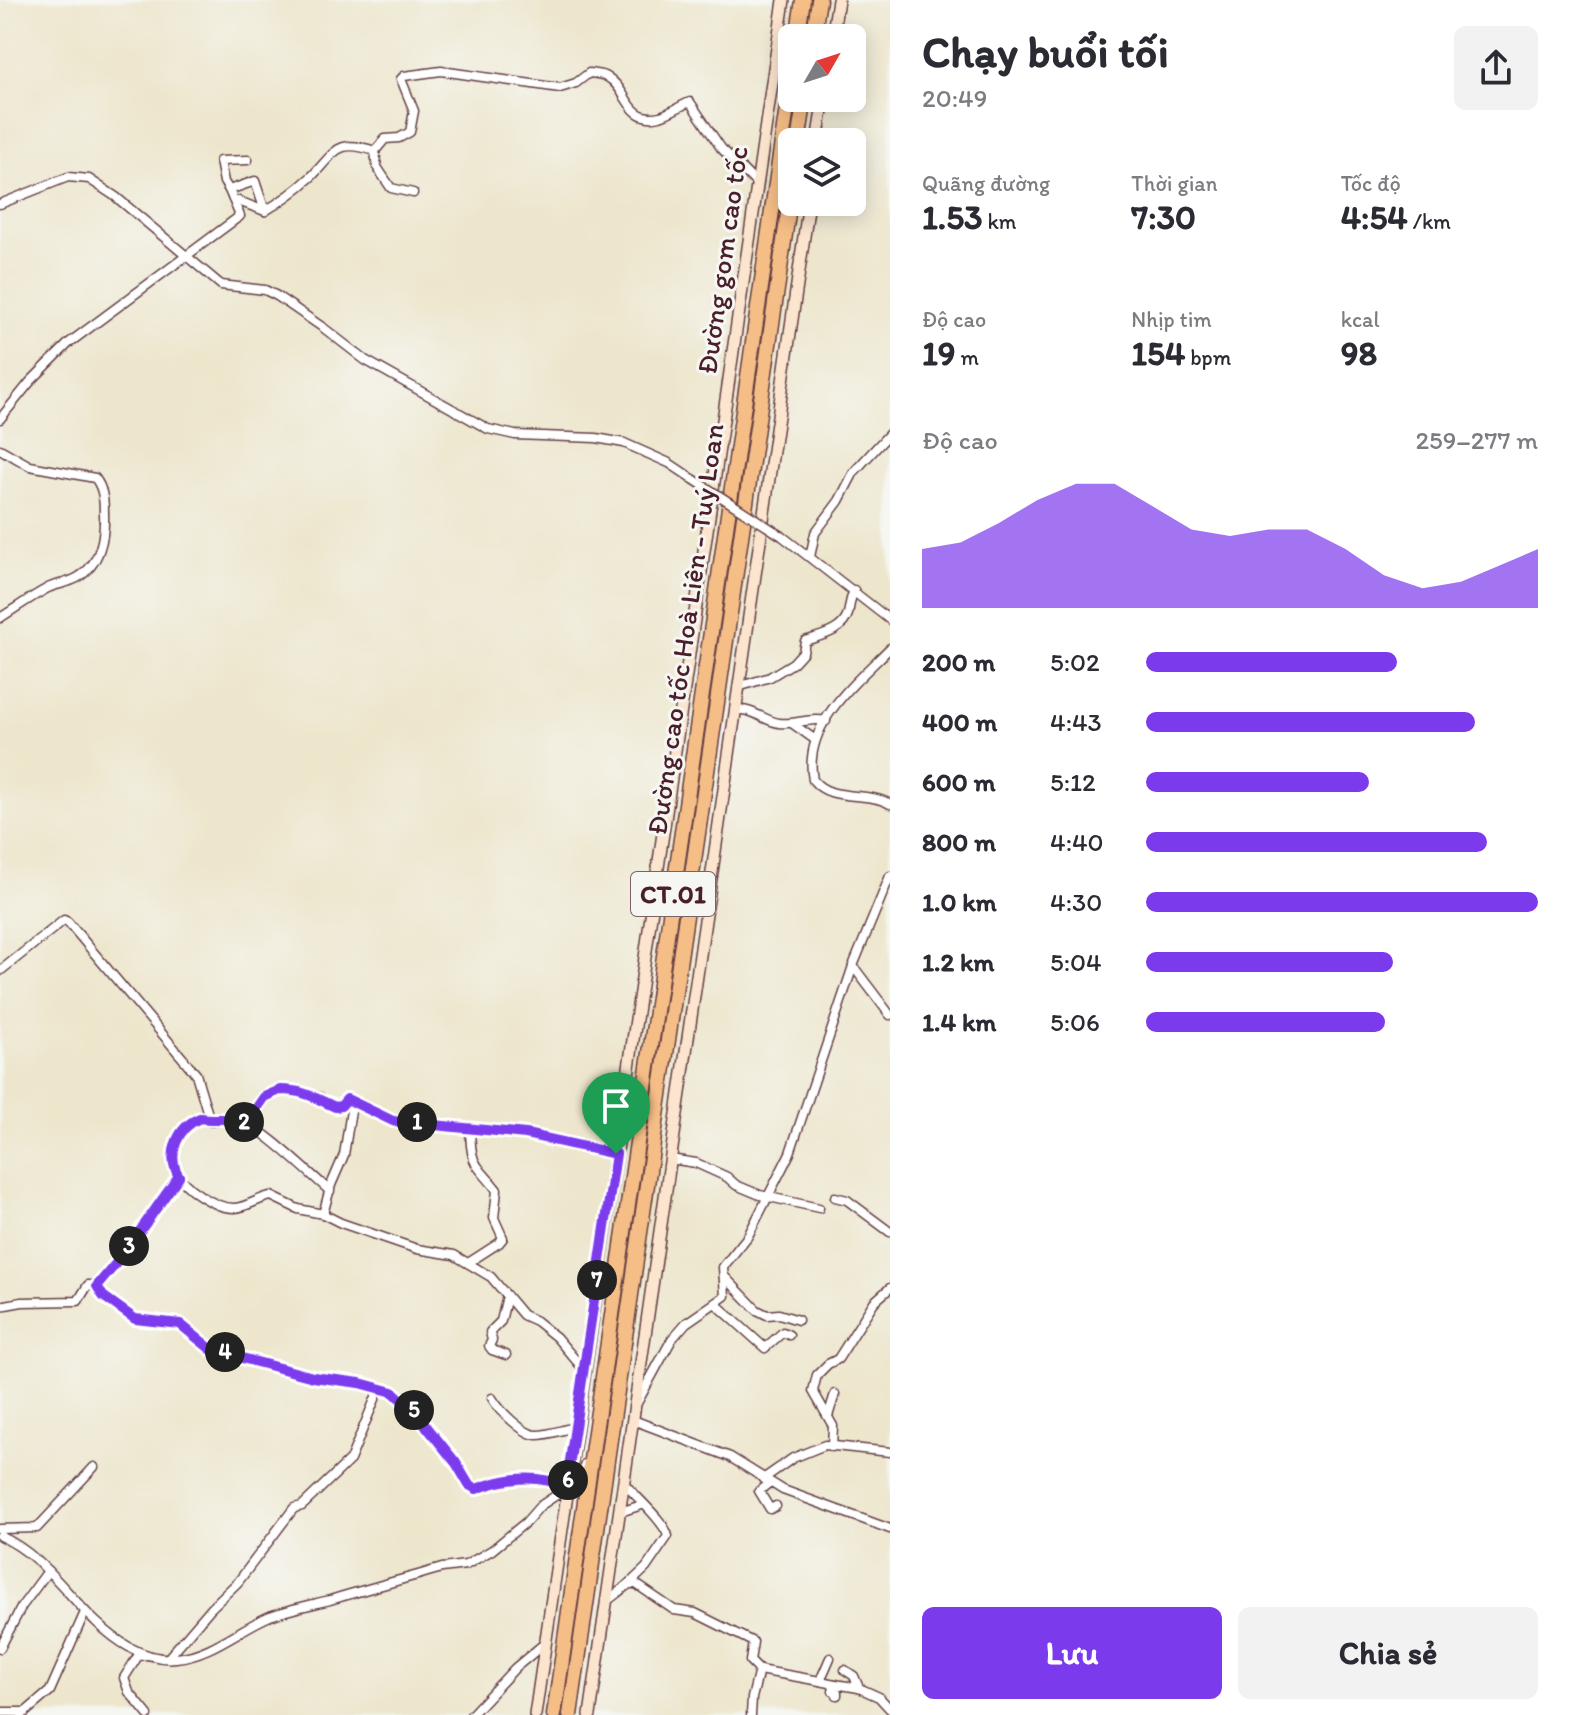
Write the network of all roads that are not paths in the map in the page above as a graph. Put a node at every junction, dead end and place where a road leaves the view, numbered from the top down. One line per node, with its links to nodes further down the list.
1 (784, 0): 11 (main road, Đường gom cao tốc)
2 (803, 0): 5 (highway)
3 (819, 0): 6 (highway)
4 (838, 0): 7 (main road)
5 (799, 24)
6 (815, 24)
7 (834, 24)
8 (786, 112): 104 (highway, Đường cao tốc Hoà Liên - Tuý Loan / CT.01)
9 (375, 151): 11 (street); 12 (street); 15 (street)
10 (248, 160): 13 (street)
11 (757, 184): 41 (main road, Đường gom cao tốc)
12 (413, 193)
13 (231, 195): 15 (street); 15 (street); 18 (street)
14 (0, 204): 18 (street)
15 (265, 211)
16 (788, 216): 105 (highway, Đường cao tốc Hoà Liên - Tuý Loan / CT.01)
17 (807, 216): 27 (main road)
18 (188, 257): 19 (street); 22 (street, bridge)
19 (0, 419)
20 (890, 433): 22 (street)
21 (0, 449): 24 (street)
22 (810, 557): 23 (street)
23 (854, 590): 25 (street); 27 (street)
24 (2, 614)
25 (890, 620)
26 (890, 648): 29 (street)
27 (738, 687): 28 (main road)
28 (735, 711): 30 (street); 42 (main road)
29 (826, 721): 30 (street); 31 (street)
30 (793, 724): 31 (street)
31 (814, 739): 32 (street)
32 (890, 804)
33 (890, 876): 34 (street)
34 (853, 966): 36 (street); 45 (street)
35 (0, 971): 38 (street)
36 (890, 1015)
37 (352, 1104): 39 (street); 40 (street); 44 (street)
38 (210, 1121): 39 (street); 43 (street)
39 (246, 1123): 44 (street)
40 (470, 1129): 41 (street); 50 (street)
41 (616, 1154): 60 (main road, Đường gom cao tốc)
42 (670, 1159): 45 (street); 64 (main road)
43 (179, 1176): 48 (street); 52 (street)
44 (330, 1191): 48 (street)
45 (768, 1196): 47 (street); 51 (street)
46 (835, 1197): 49 (street)
47 (819, 1208)
48 (323, 1214): 50 (street)
49 (890, 1232)
50 (468, 1263): 54 (street)
51 (723, 1275): 55 (street); 57 (street)
52 (97, 1286): 56 (street); 61 (street)
53 (890, 1288): 65 (street)
54 (507, 1296): 59 (street); 60 (street)
55 (716, 1304): 58 (street); 64 (street)
56 (0, 1306)
57 (798, 1320)
58 (782, 1332)
59 (506, 1355)
60 (585, 1371): 67 (main road, Đường gom cao tốc)
61 (380, 1387): 76 (street); 90 (street)
62 (835, 1394): 65 (street)
63 (492, 1398): 67 (street)
64 (635, 1407): 66 (main road)
65 (828, 1416): 68 (street)
66 (633, 1420): 73 (main road); 74 (street)
67 (576, 1427): 76 (main road, Đường gom cao tốc)
68 (832, 1447): 69 (street); 74 (street)
69 (890, 1452)
70 (587, 1460): 76 (street)
71 (613, 1465): 73 (street)
72 (94, 1467): 80 (street)
73 (626, 1469): 75 (main road)
74 (766, 1481): 78 (street); 81 (street)
75 (624, 1483): 77 (street); 79 (main road)
76 (566, 1487): 87 (main road, Đường gom cao tốc); 90 (street)
77 (642, 1505): 79 (street); 84 (street)
78 (776, 1506)
79 (620, 1512): 85 (main road)
80 (0, 1529)
81 (890, 1529)
82 (0, 1536): 83 (street)
83 (48, 1571): 86 (street); 88 (street)
84 (629, 1584): 85 (street); 92 (street)
85 (607, 1601): 106 (main road)
86 (85, 1612): 89 (street); 100 (street)
87 (545, 1643): 102 (street); 103 (main road, Đường gom cao tốc)
88 (0, 1648)
89 (147, 1655): 90 (street); 101 (street)
90 (168, 1658)
91 (830, 1658): 94 (street)
92 (759, 1670): 94 (street); 107 (street)
93 (845, 1670): 96 (street)
94 (820, 1681): 95 (street)
95 (835, 1684): 96 (street); 97 (street)
96 (859, 1688): 98 (street)
97 (837, 1695)
98 (890, 1709)
99 (0, 1712): 100 (street)
100 (24, 1714)
101 (148, 1715)
102 (471, 1715)
103 (535, 1715)
104 (554, 1715)
105 (570, 1715)
106 (590, 1715)
107 (751, 1715)

